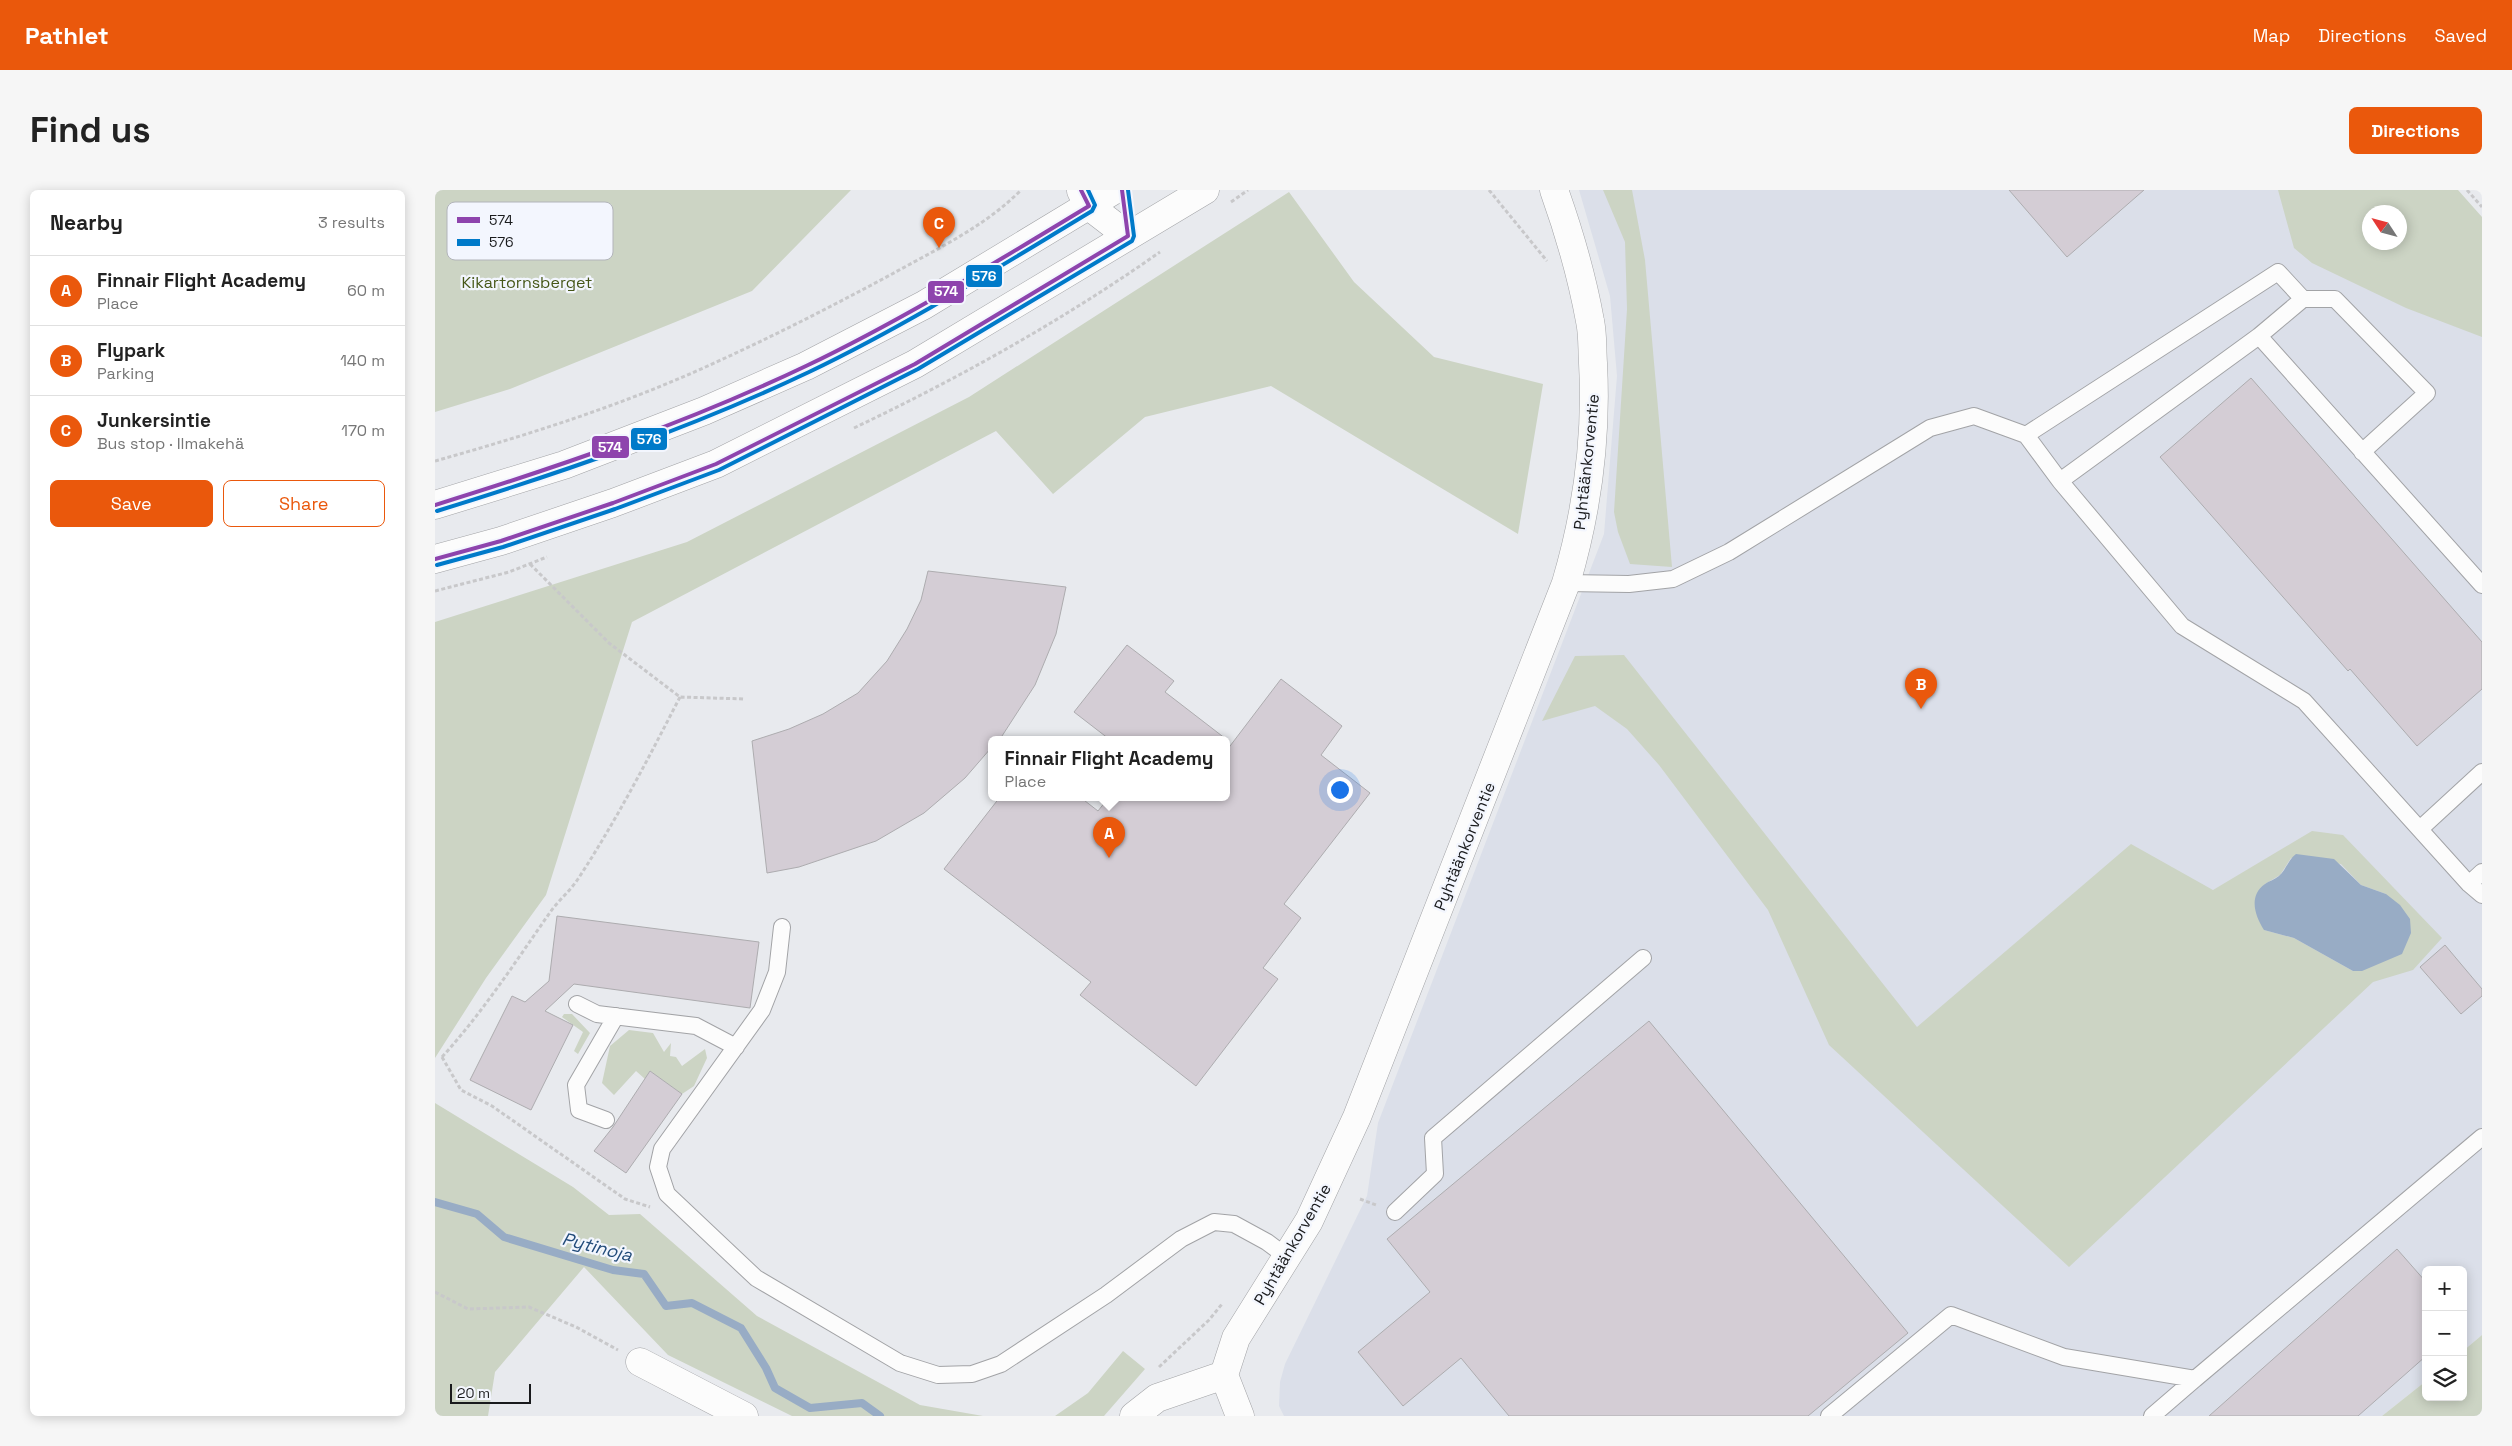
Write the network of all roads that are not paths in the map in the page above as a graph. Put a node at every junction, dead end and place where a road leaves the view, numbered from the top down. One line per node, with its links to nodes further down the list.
1 (1114, 190): 5 (main road)
2 (1122, 190): 6 (main road)
3 (1205, 190): 6 (main road)
4 (1553, 190): 14 (main road, Pyhtäänkorventie)
5 (1085, 198): 6 (main road); 12 (main road)
6 (1128, 236): 13 (main road)
7 (2303, 299): 8 (lane); 9 (lane); 10 (lane)
8 (2259, 336): 10 (lane); 11 (lane)
9 (2026, 436): 11 (lane); 14 (lane)
10 (2362, 452): 15 (lane)
11 (2060, 481): 17 (lane)
12 (435, 505)
13 (435, 559)
14 (1566, 583): 29 (main road, Pyhtäänkorventie)
15 (2482, 585)
16 (2482, 772): 17 (lane)
17 (2420, 829): 19 (lane)
18 (2482, 872): 19 (lane)
19 (2469, 884): 20 (lane)
20 (2482, 895)
21 (781, 927): 25 (lane)
22 (1643, 958): 28 (lane)
23 (577, 1004): 24 (lane)
24 (616, 1016): 25 (lane); 26 (lane)
25 (736, 1047): 29 (lane)
26 (606, 1120)
27 (2482, 1137): 32 (lane)
28 (1395, 1212)
29 (1287, 1257): 31 (main road, Pyhtäänkorventie)
30 (641, 1362): 33 (main road)
31 (1224, 1376): 34 (main road); 35 (main road)
32 (2195, 1379): 36 (lane); 37 (lane)
33 (744, 1416)
34 (1134, 1416)
35 (1240, 1416)
36 (1829, 1416)
37 (2152, 1416)

